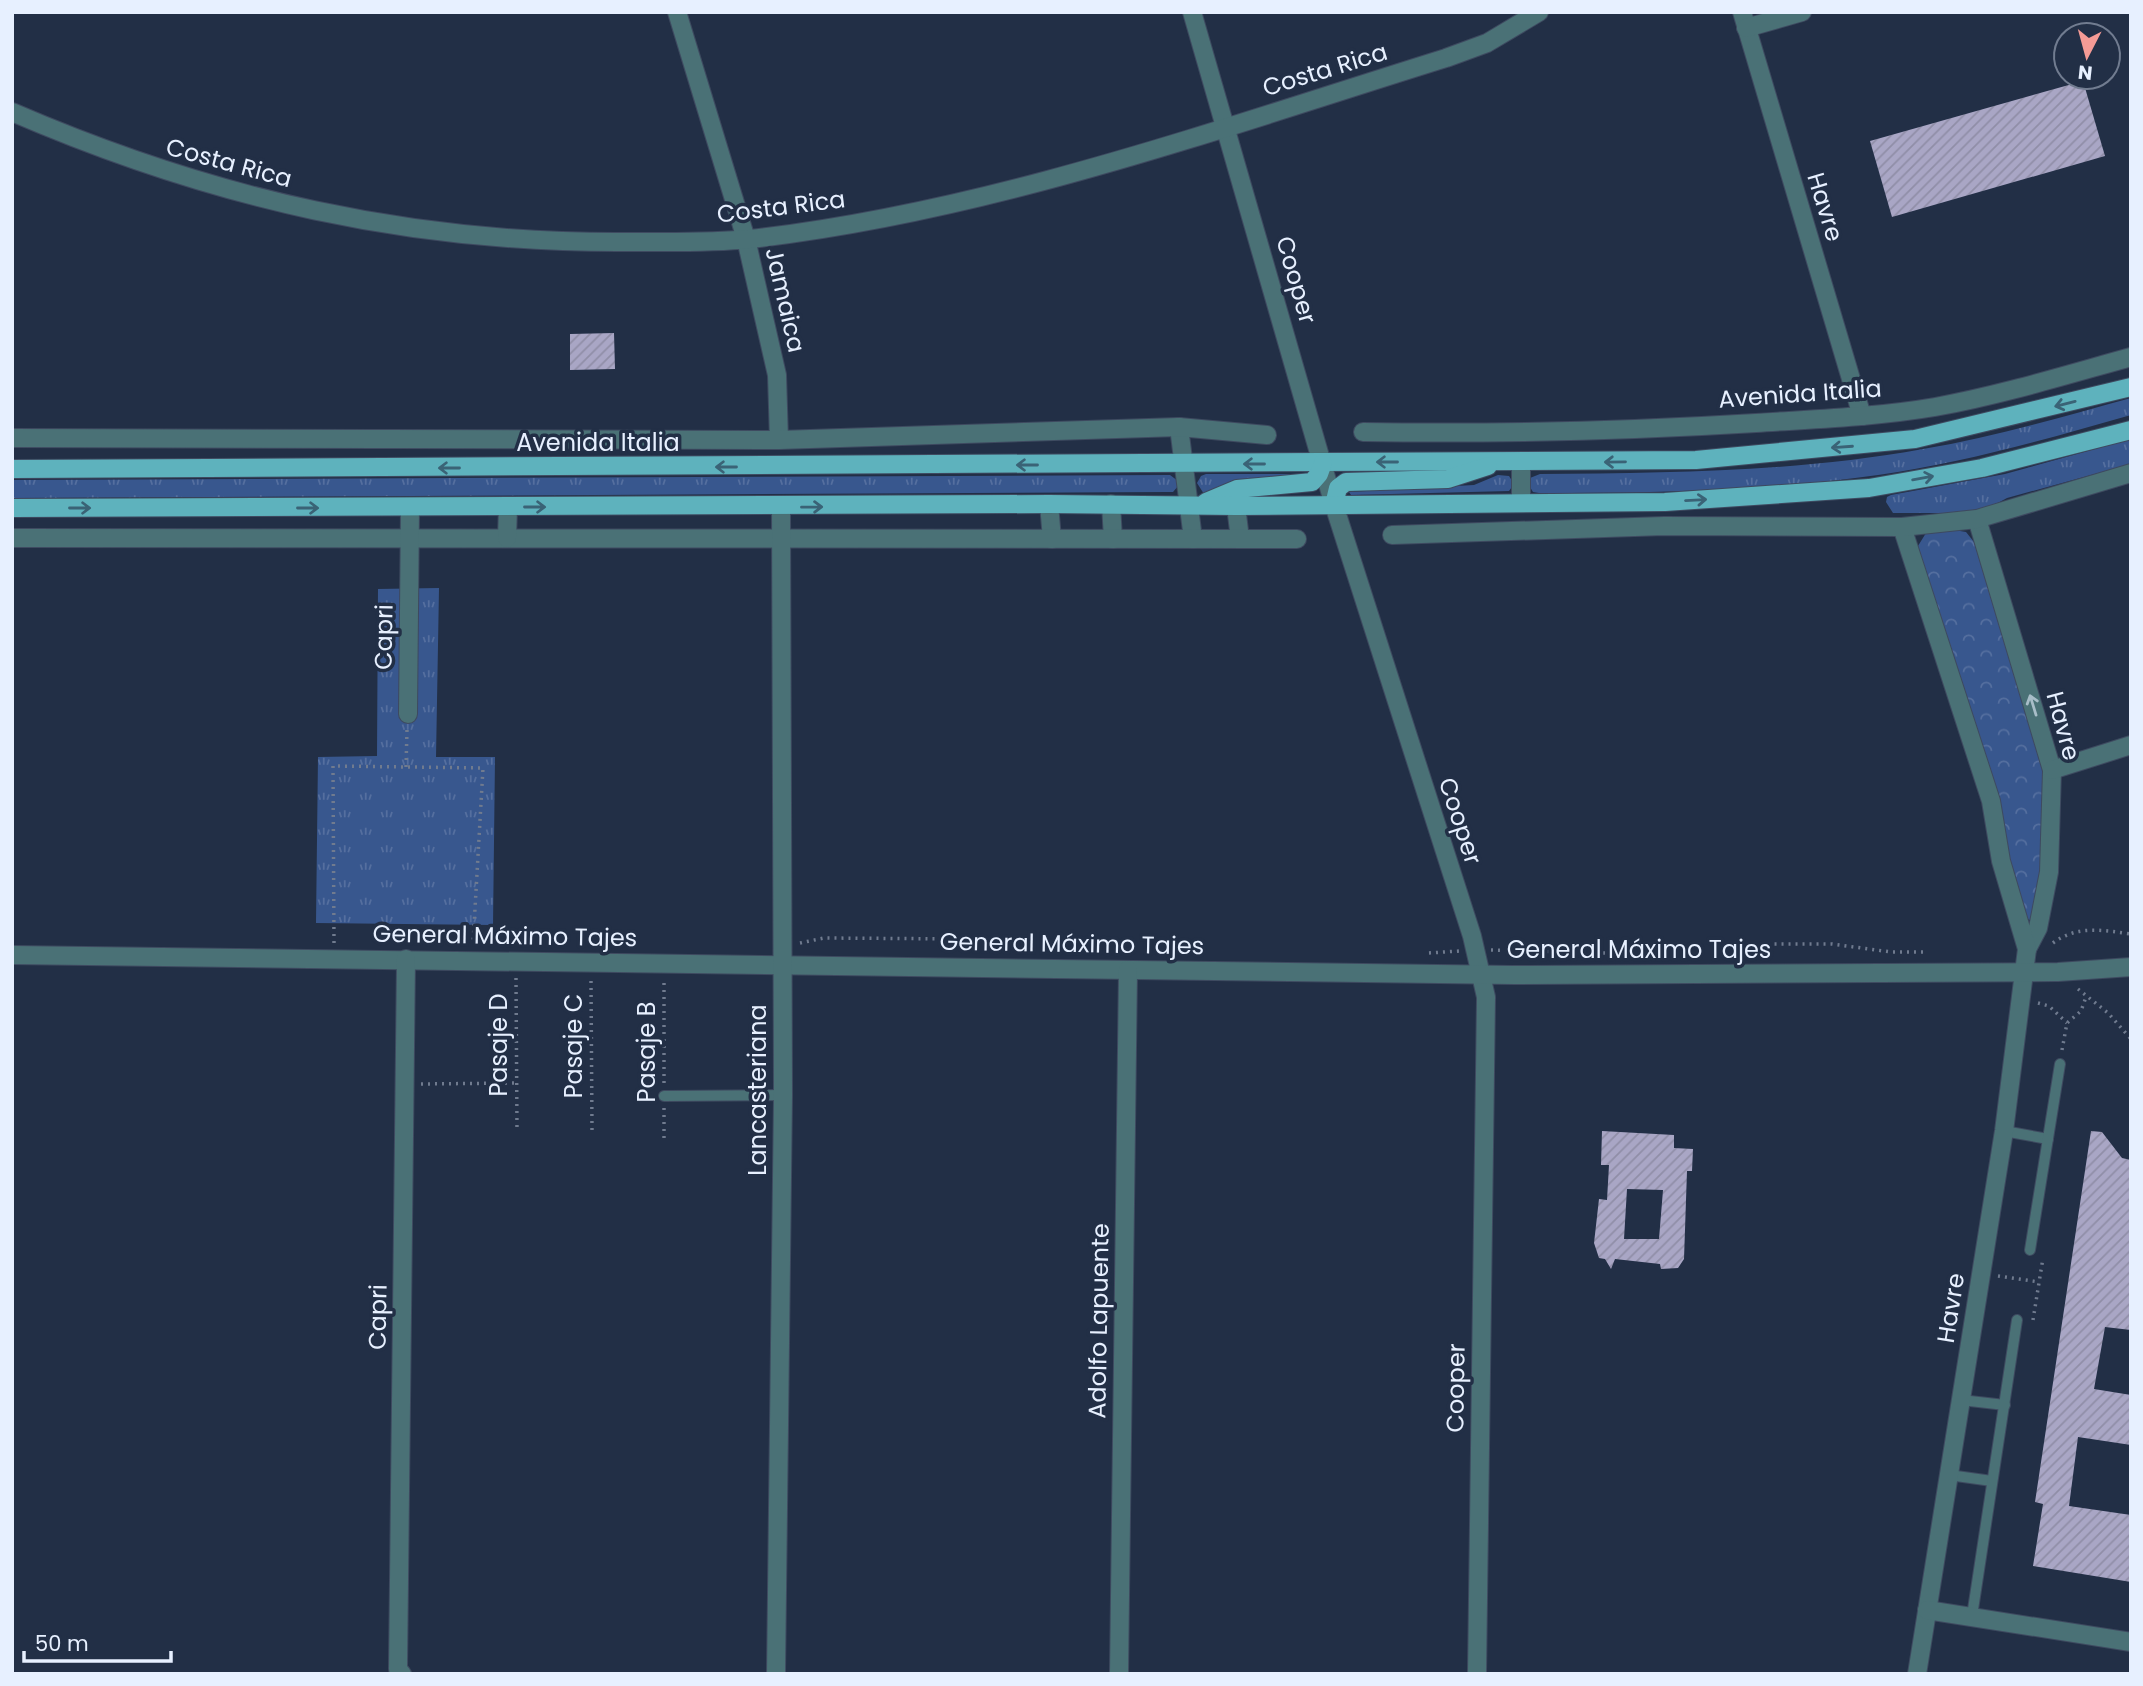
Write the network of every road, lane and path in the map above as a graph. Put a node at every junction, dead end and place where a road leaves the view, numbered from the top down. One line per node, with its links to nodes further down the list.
1 (677, 12): 8 (street, Jamaica)
2 (1192, 12): 7 (street, Cooper)
3 (1539, 12): 7 (street, Costa Rica)
4 (1802, 12): 5 (street)
5 (1744, 20): 11 (street, Havre)
6 (12, 111): 8 (street, Costa Rica)
7 (1226, 126): 8 (street, Costa Rica); 22 (street, Cooper)
8 (746, 239): 18 (street, Jamaica)
9 (2131, 357): 11 (street, Avenida Italia)
10 (2131, 387): 21 (main road, Avenida Italia, one-way to 21)
11 (1862, 416): 15 (street, Avenida Italia)
12 (1179, 427): 16 (street, Avenida Italia); 18 (street, Avenida Italia); 23 (street)
13 (2131, 430): 26 (main road, one-way to 13)
14 (1363, 432): 15 (street, Avenida Italia)
15 (1466, 434): 19 (street)
16 (1267, 435)
17 (12, 438): 18 (street, Avenida Italia)
18 (779, 440)
19 (1465, 462): 20 (main road, Avenida Italia); 22 (main road, Avenida Italia, one-way to 22)
20 (1498, 462): 21 (main road, Avenida Italia); 33 (main road)
21 (1521, 462): 29 (street)
22 (1323, 463): 23 (main road, Avenida Italia, one-way to 23); 32 (main road); 33 (street, Cooper)
23 (1183, 464): 24 (main road, Avenida Italia, one-way to 24); 32 (street)
24 (12, 469)
25 (2131, 473): 39 (street)
26 (1730, 499): 27 (main road, one-way to 26); 40 (street)
27 (1665, 502): 29 (main road); 41 (street)
28 (1465, 503): 29 (main road); 33 (main road); 43 (street)
29 (1521, 503)
30 (1049, 504): 31 (main road); 36 (main road, one-way to 30); 49 (street)
31 (1111, 504): 32 (main road); 50 (street)
32 (1189, 505): 34 (main road); 51 (street)
33 (1334, 505): 34 (main road); 81 (street, Cooper)
34 (1236, 506): 52 (street)
35 (508, 507): 36 (main road, one-way to 36); 38 (main road); 47 (street)
36 (782, 507): 48 (street, Lancasteriana)
37 (12, 508): 38 (main road, one-way to 38)
38 (410, 508): 46 (street, Capri)
39 (1977, 519): 42 (street); 57 (street, Havre, one-way to 39)
40 (1733, 525): 41 (street); 42 (street)
41 (1664, 526): 43 (street)
42 (1902, 527): 62 (street, Havre)
43 (1464, 531): 44 (street)
44 (1392, 535)
45 (12, 537): 46 (street)
46 (410, 538): 47 (street); 54 (street, Capri)
47 (508, 538): 48 (street)
48 (783, 538): 49 (street); 76 (street, Lancasteriana)
49 (1052, 539): 50 (street)
50 (1113, 539): 51 (street)
51 (1193, 539): 52 (street)
52 (1240, 539): 53 (street)
53 (1297, 539)
54 (408, 714): 56 (path)
55 (2131, 745): 57 (street)
56 (406, 767): 70 (path); 72 (path)
57 (2052, 770): 62 (street, Havre)
58 (2131, 934): 60 (path)
59 (799, 944): 61 (path)
60 (2048, 946)
61 (1041, 949)
62 (2027, 949): 79 (street, Havre)
63 (1495, 950): 67 (path)
64 (1459, 951): 66 (path)
65 (1932, 952): 69 (path)
66 (1425, 954)
67 (1656, 954)
68 (12, 955): 70 (street, General Máximo Tajes)
69 (1723, 956)
70 (334, 958): 71 (street, General Máximo Tajes)
71 (406, 959): 72 (street, General Máximo Tajes); 88 (street, Capri)
72 (472, 960): 73 (street, General Máximo Tajes)
73 (516, 961): 74 (street, General Máximo Tajes); 87 (path, Pasaje D)
74 (591, 962): 75 (street, General Máximo Tajes); 92 (path, Pasaje C)
75 (664, 963): 76 (street, General Máximo Tajes); 90 (path, Pasaje B)
76 (783, 964): 78 (street, General Máximo Tajes); 89 (street, Lancasteriana)
77 (2131, 967): 80 (street, General Máximo Tajes)
78 (1128, 970): 81 (street, General Máximo Tajes); 109 (street, Adolfo Lapuente)
79 (2027, 971): 80 (street, General Máximo Tajes); 81 (street, General Máximo Tajes); 83 (street, Havre)
80 (2058, 972): 82 (path)
81 (1481, 974): 110 (street, Cooper)
82 (2086, 997): 84 (path); 85 (path)
83 (2022, 1001): 84 (path); 93 (street, Havre)
84 (2067, 1023): 86 (path)
85 (2131, 1039)
86 (2060, 1064): 94 (lane)
87 (517, 1083): 88 (path); 91 (path, Pasaje D)
88 (405, 1084): 107 (street, Capri)
89 (783, 1095): 90 (lane); 108 (street, Lancasteriana)
90 (664, 1096): 95 (path, Pasaje B)
91 (517, 1130)
92 (592, 1130)
93 (2004, 1131): 94 (lane); 97 (street, Havre)
94 (2048, 1139): 96 (lane)
95 (664, 1141)
96 (2030, 1250): 98 (path)
97 (1982, 1273): 98 (path); 100 (street, Havre)
98 (2039, 1283): 99 (path)
99 (2017, 1320): 101 (lane)
100 (1961, 1400): 101 (lane); 102 (street, Havre)
101 (2004, 1405): 103 (lane)
102 (1950, 1475): 103 (lane); 104 (street, Havre)
103 (1992, 1481): 105 (lane)
104 (1927, 1611): 105 (street); 111 (street, Havre)
105 (1972, 1616): 106 (street)
106 (2131, 1642)
107 (398, 1672)
108 (776, 1674)
109 (1119, 1674)
110 (1477, 1674)
111 (1917, 1674)

